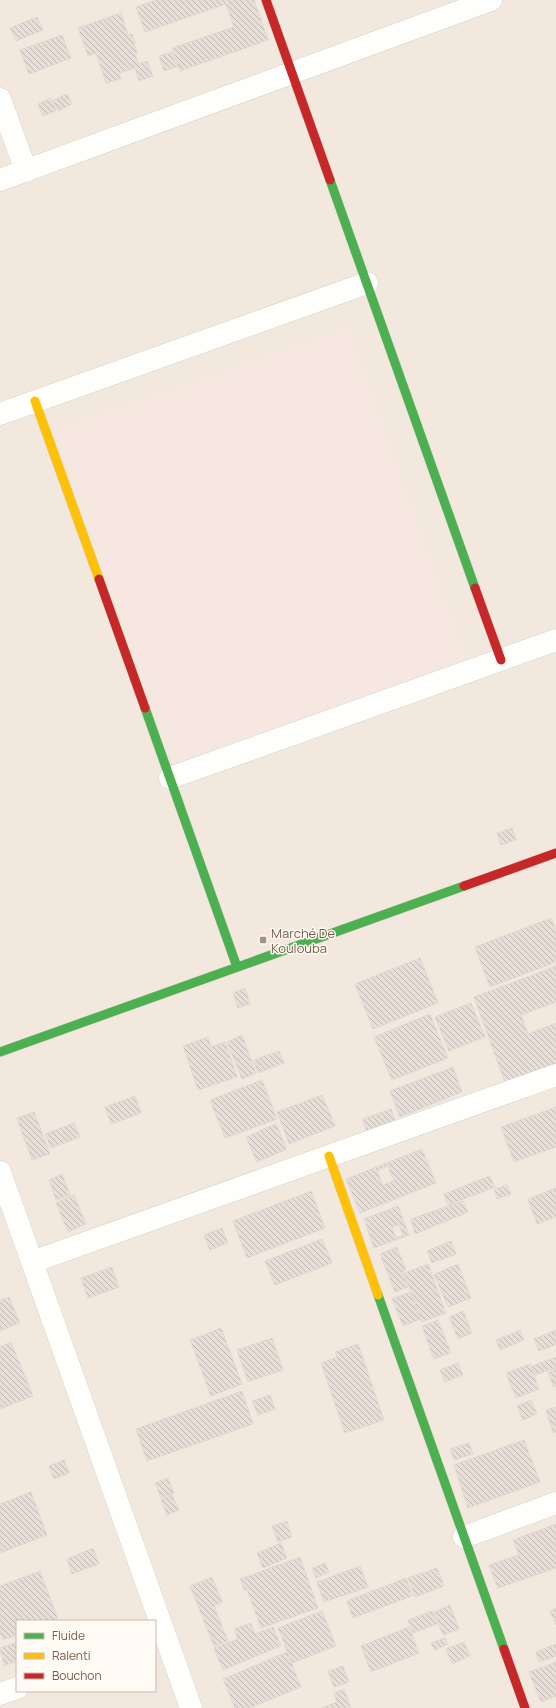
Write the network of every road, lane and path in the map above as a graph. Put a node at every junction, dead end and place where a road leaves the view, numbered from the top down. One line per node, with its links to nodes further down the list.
1 (266, 0): 3 (street)
2 (491, 0): 3 (street)
3 (292, 73): 5 (street); 7 (street)
4 (0, 99): 5 (street)
5 (26, 171): 6 (street)
6 (0, 180)
7 (367, 283): 8 (street); 11 (street)
8 (36, 401): 9 (street); 12 (street)
9 (0, 414)
10 (556, 640): 11 (street)
11 (501, 660): 12 (street)
12 (170, 778): 14 (street)
13 (556, 853): 14 (street)
14 (237, 967): 15 (street)
15 (0, 1052)
16 (556, 1075): 17 (street)
17 (329, 1156): 19 (street); 21 (street)
18 (0, 1172): 19 (street)
19 (32, 1262): 22 (street)
20 (556, 1503): 21 (street)
21 (464, 1537): 28 (street)
22 (154, 1620)
23 (156, 1625): 24 (street)
24 (160, 1637): 27 (street)
25 (16, 1688): 26 (street)
26 (0, 1694)
27 (191, 1708)
28 (525, 1708)

